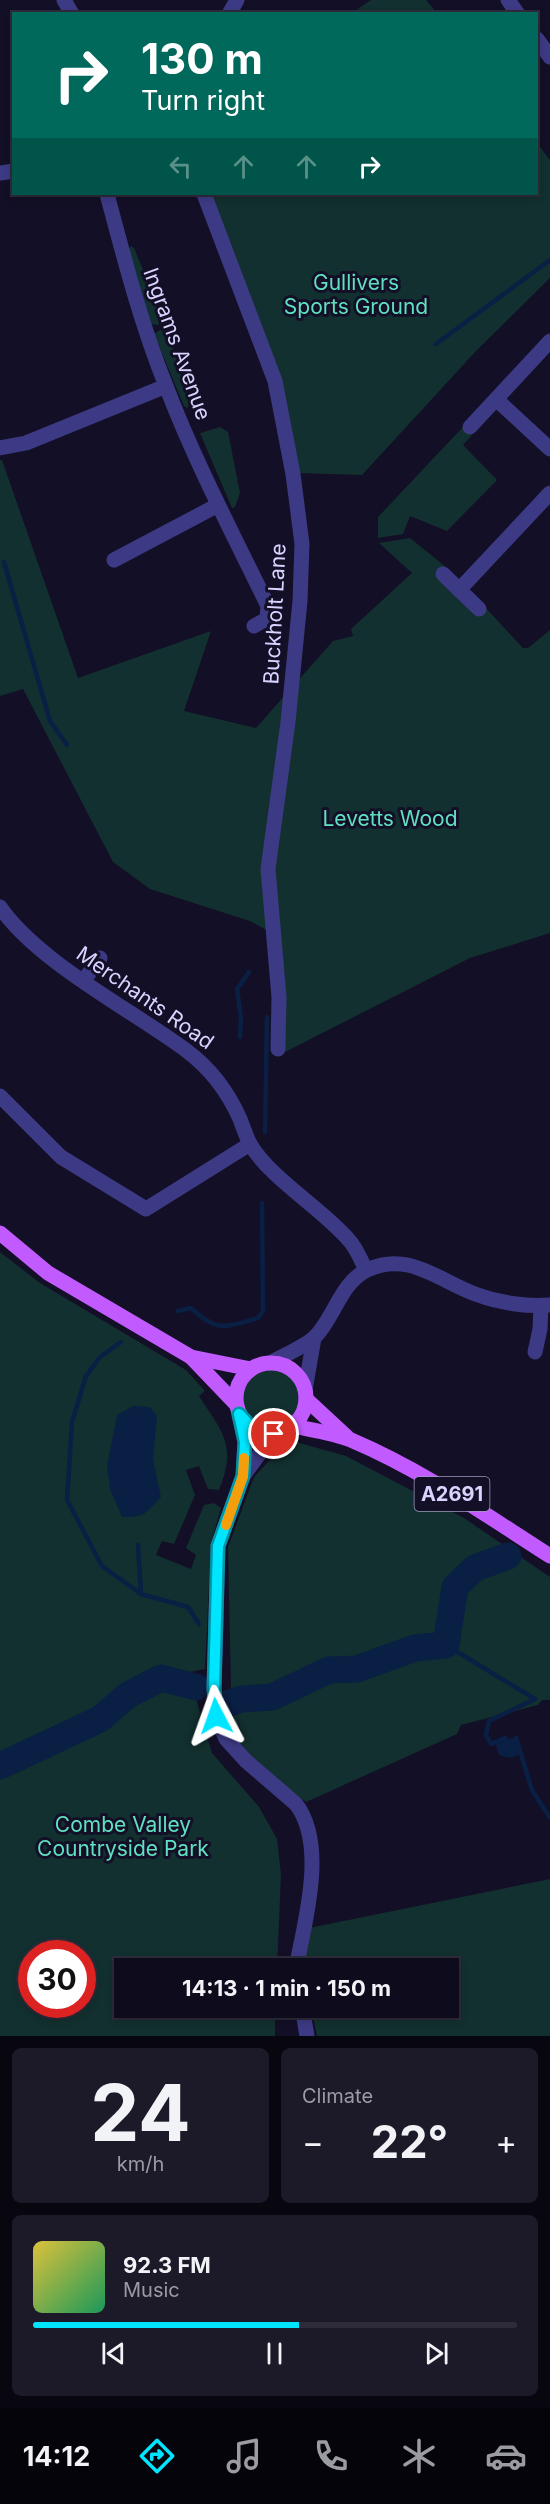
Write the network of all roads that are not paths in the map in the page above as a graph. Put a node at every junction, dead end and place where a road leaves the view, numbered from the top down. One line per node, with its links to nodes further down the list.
1 (538, 40): 2 (street)
2 (550, 57)
3 (107, 195): 6 (street, Ingrams Avenue)
4 (204, 195): 21 (street, Buckholt Lane)
5 (542, 344): 7 (street)
6 (166, 386): 9 (street); 12 (street, Ingrams Avenue)
7 (496, 399): 8 (street); 10 (street)
8 (470, 427)
9 (0, 448)
10 (550, 449)
11 (550, 494): 15 (street)
12 (218, 505): 13 (street); 17 (street, Ingrams Avenue)
13 (114, 560)
14 (443, 574): 15 (street)
15 (459, 590): 16 (street)
16 (479, 609)
17 (254, 626)
18 (1, 912): 20 (street, Merchants Road)
19 (100, 958): 20 (street)
20 (84, 980): 23 (street, Merchants Road)
21 (278, 1049)
22 (0, 1095): 23 (street)
23 (250, 1144): 25 (street, Merchants Road)
24 (0, 1233): 29 (main road)
25 (366, 1270): 26 (street); 27 (street)
26 (546, 1305): 28 (street)
27 (314, 1338): 30 (street); 32 (street)
28 (535, 1352)
29 (191, 1356): 31 (main road); 33 (main road)
30 (270, 1363): 31 (main road); 32 (main road)
31 (251, 1369): 33 (main road)
32 (306, 1395): 34 (main road); 36 (main road, A2691)
33 (238, 1409): 35 (main road); 37 (street)
34 (293, 1426): 35 (main road); 36 (main road, A2691)
35 (274, 1434): 37 (street)
36 (350, 1439): 38 (main road, A2691)
37 (243, 1476): 39 (street)
38 (550, 1556)
39 (298, 1958)
40 (304, 2018): 41 (street)
41 (307, 2036)

